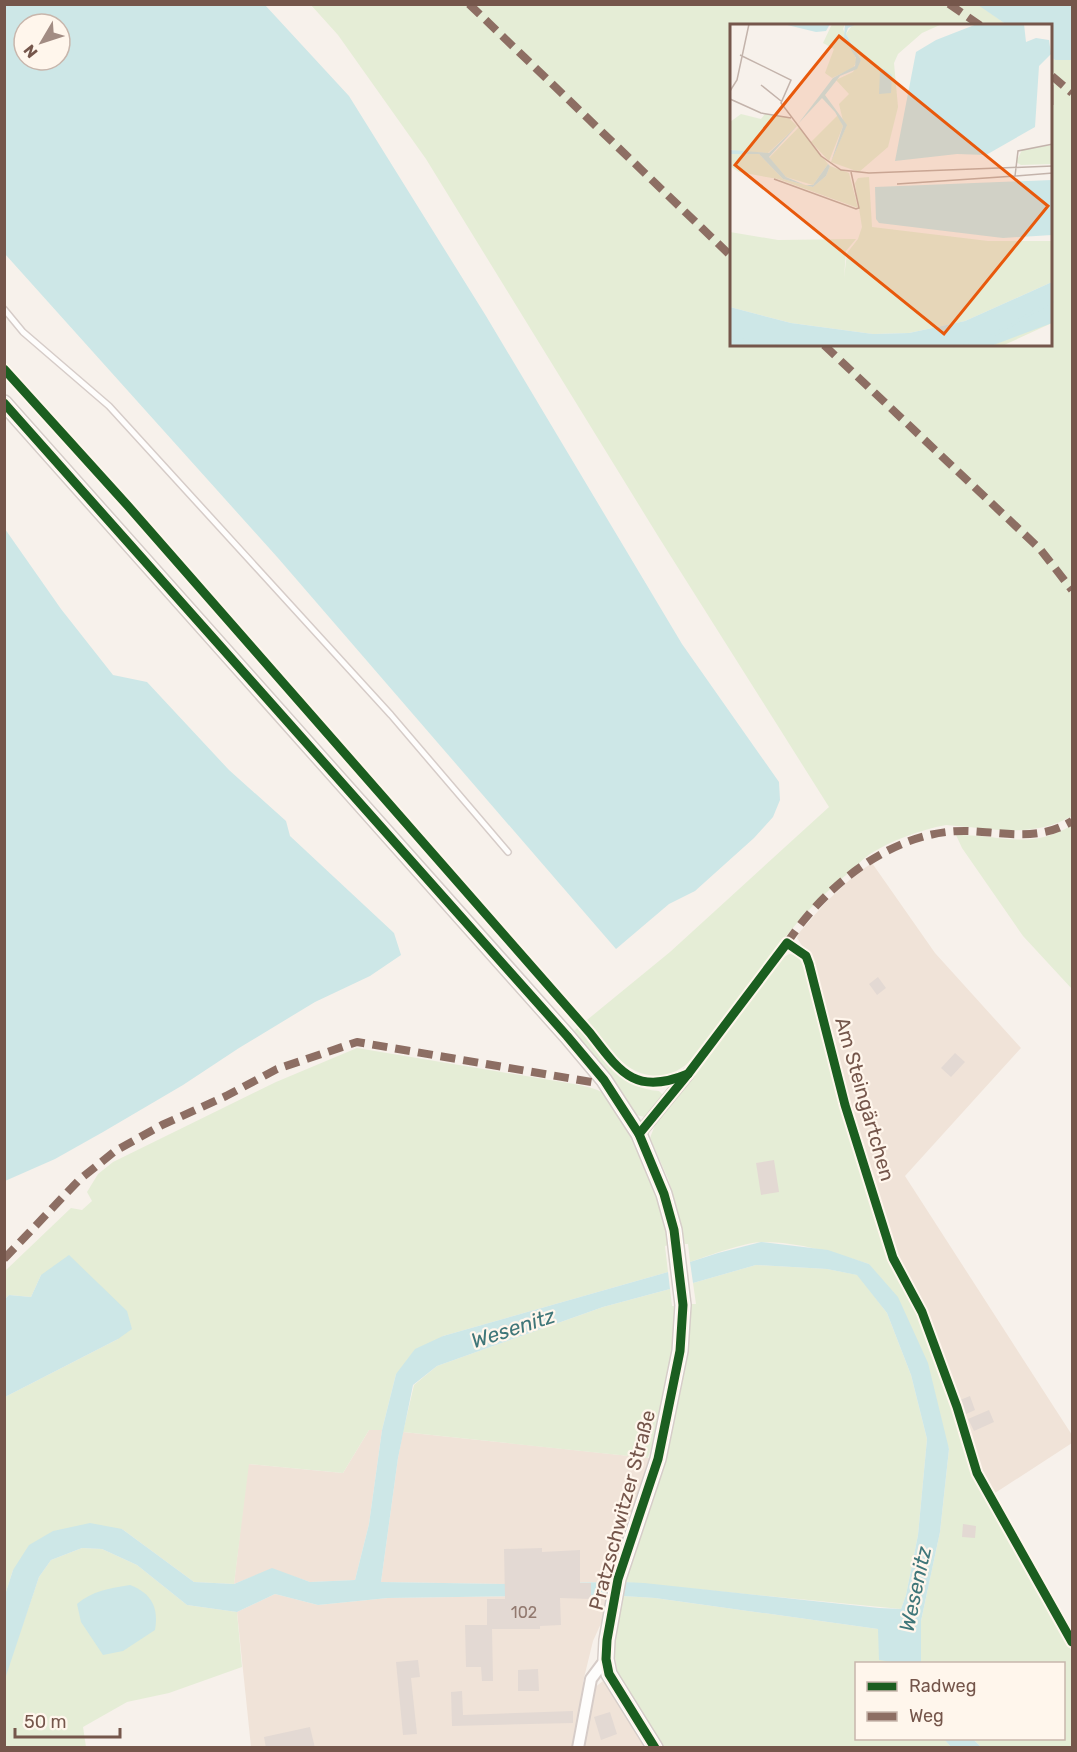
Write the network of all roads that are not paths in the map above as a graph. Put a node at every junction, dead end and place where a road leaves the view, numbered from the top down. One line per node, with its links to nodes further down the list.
1 (4, 309): 3 (lane)
2 (4, 403): 5 (street)
3 (508, 852)
4 (688, 1074): 5 (street, Am Steingärtchen); 6 (lane, Am Steingärtchen)
5 (639, 1134): 7 (street, Pratzschwitzer Straße)
6 (989, 1497)
7 (606, 1659): 8 (street); 9 (street, Pratzschwitzer Straße)
8 (578, 1748)
9 (655, 1748)

